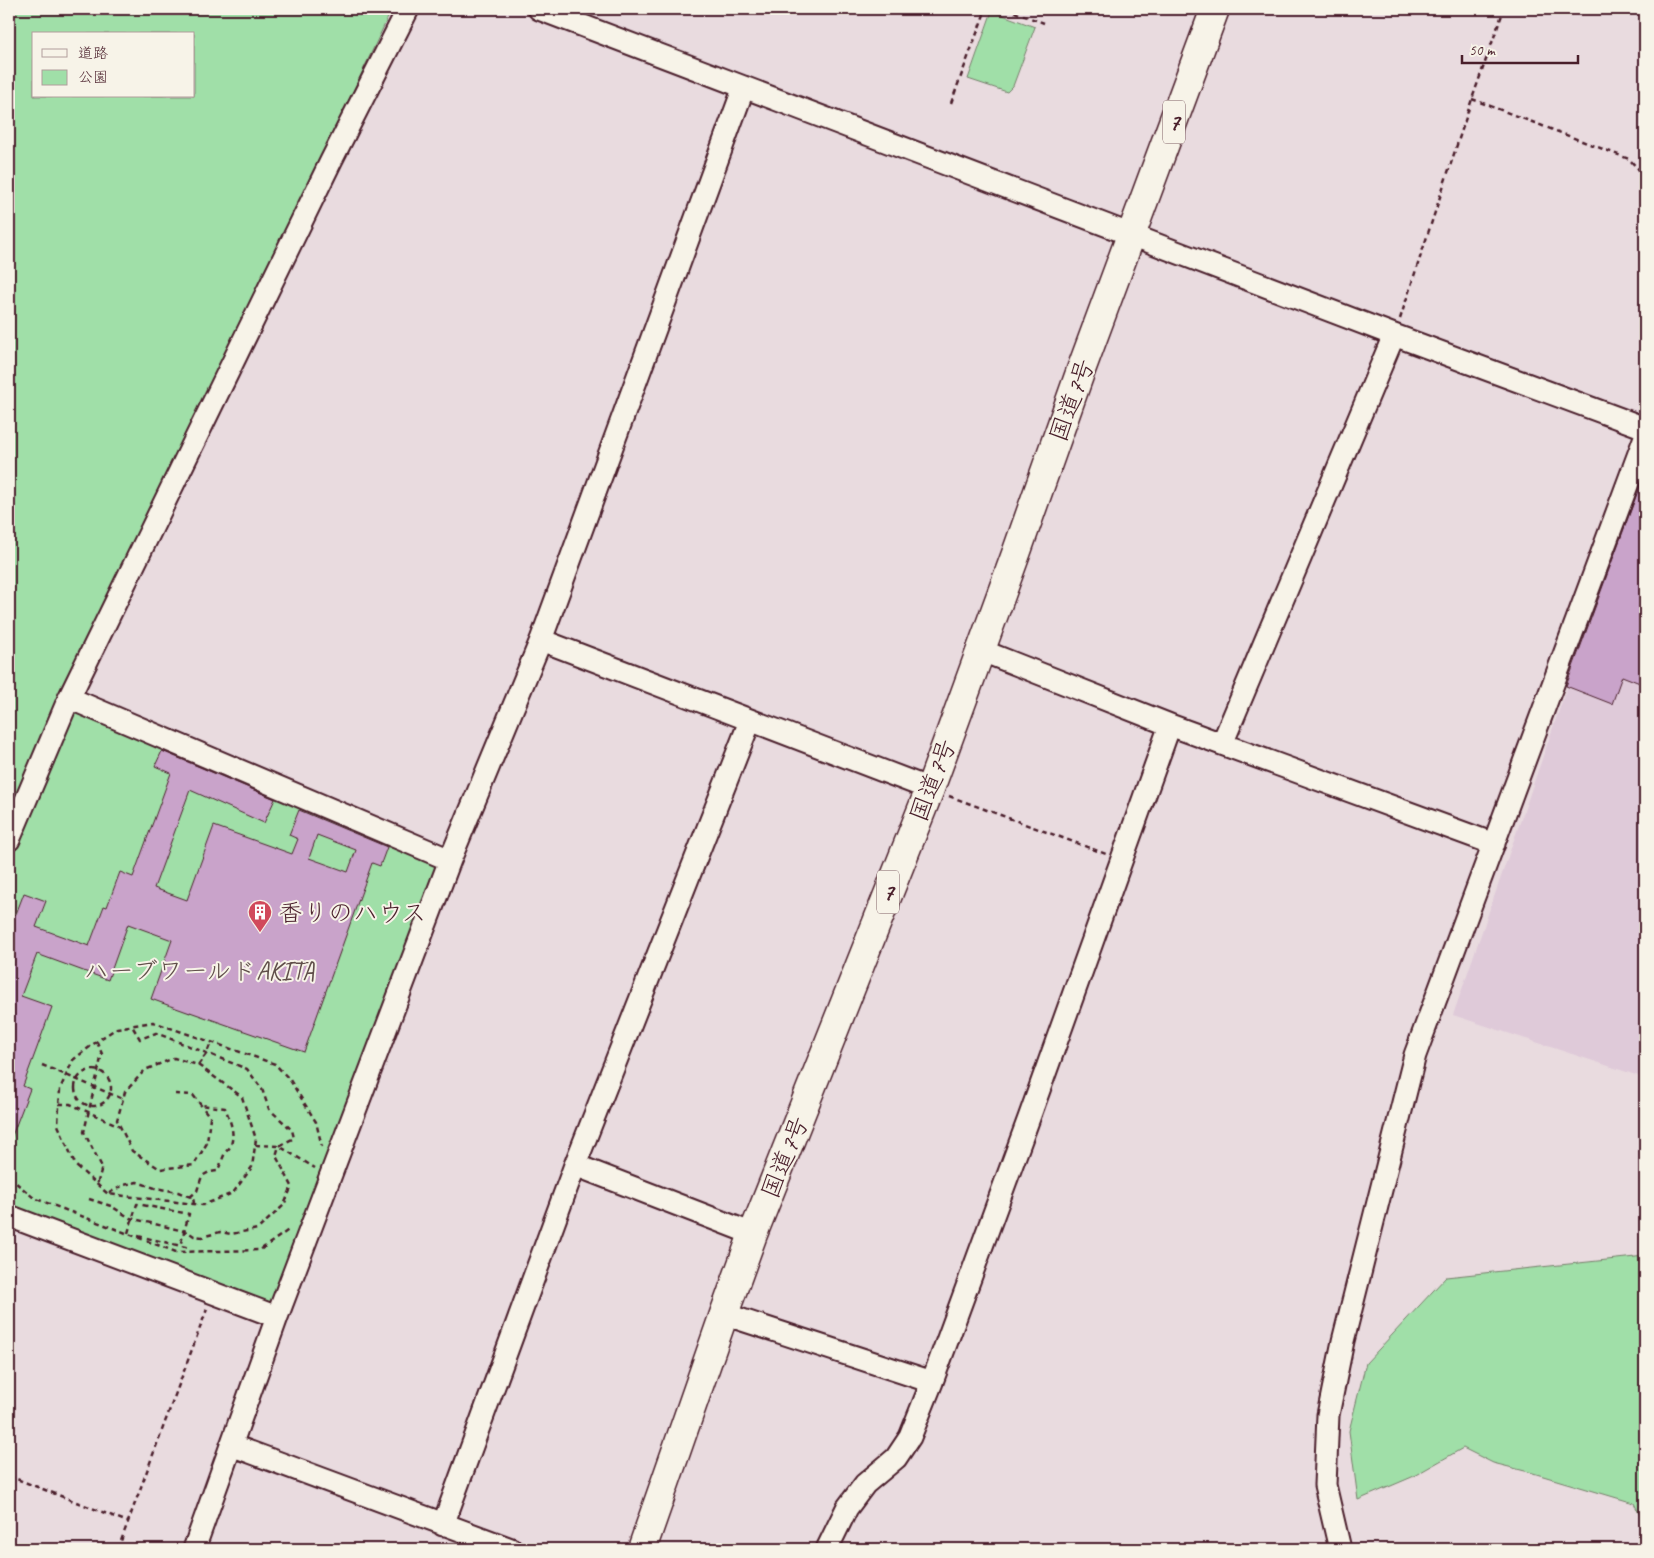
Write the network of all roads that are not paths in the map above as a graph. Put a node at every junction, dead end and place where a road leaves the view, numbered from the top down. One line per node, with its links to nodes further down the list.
1 (408, 9): 11 (street)
2 (539, 9): 4 (street)
3 (1215, 9): 5 (highway, 国道7号 / 7)
4 (744, 87): 5 (street); 9 (street)
5 (1132, 235): 6 (street); 10 (highway, 国道7号 / 7)
6 (1394, 335): 7 (street); 14 (street)
7 (1645, 428)
8 (1645, 437): 17 (street)
9 (541, 640): 12 (street); 18 (street)
10 (980, 650): 13 (street); 15 (highway, 国道7号 / 7)
11 (69, 698): 16 (street); 18 (street)
12 (750, 721): 15 (street); 19 (street)
13 (1170, 725): 14 (street); 24 (street)
14 (1222, 744): 17 (street)
15 (930, 789): 21 (highway, 国道7号 / 7)
16 (9, 840)
17 (1494, 844): 31 (street)
18 (450, 860): 23 (street)
19 (576, 1165): 21 (street); 26 (street)
20 (9, 1216): 23 (street)
21 (753, 1234): 22 (highway, 国道7号 / 7)
22 (724, 1314): 24 (street); 29 (highway, 国道7号 / 7)
23 (277, 1317): 25 (street)
24 (932, 1382): 30 (street)
25 (231, 1445): 26 (street); 27 (street)
26 (443, 1525): 28 (street)
27 (194, 1549)
28 (511, 1549)
29 (642, 1549)
30 (827, 1549)
31 (1340, 1549)

